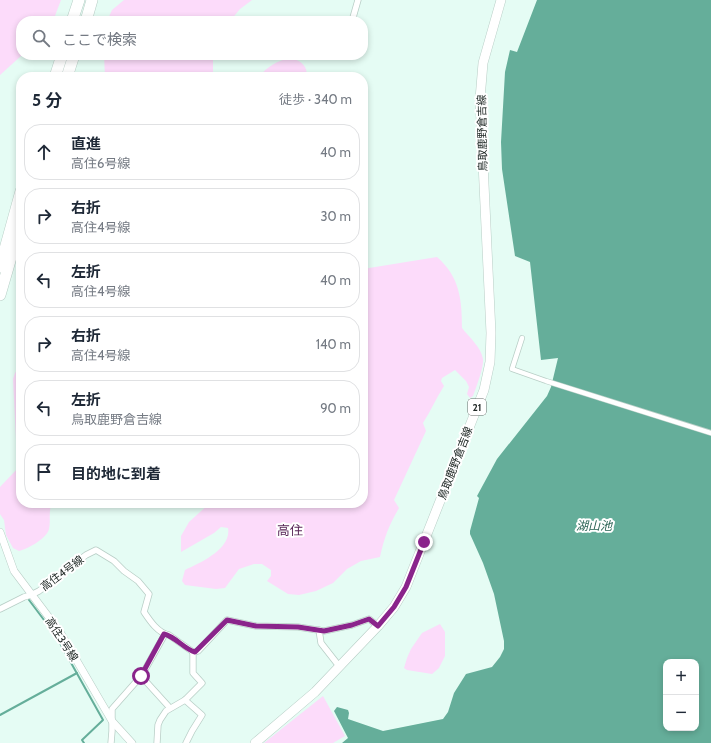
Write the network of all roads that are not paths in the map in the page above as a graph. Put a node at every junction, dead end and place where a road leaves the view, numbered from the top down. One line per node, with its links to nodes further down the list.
1 (79, 0): 5 (highway)
2 (92, 0): 6 (highway)
3 (358, 0): 7 (street)
4 (501, 0): 21 (main road, 鳥取鹿野倉吉線 / 21)
5 (74, 16)
6 (87, 16)
7 (353, 16)
8 (60, 60): 10 (highway)
9 (72, 60): 11 (highway)
10 (57, 72)
11 (69, 72)
12 (16, 209): 14 (highway)
13 (16, 240): 15 (highway)
14 (0, 267)
15 (0, 295)
16 (522, 338): 17 (street)
17 (711, 433)
18 (0, 532): 19 (street, 高住3号線)
19 (31, 595): 20 (street); 23 (street, 高住4号線); 29 (street, 高住3号線)
20 (0, 609)
21 (378, 626): 22 (street); 25 (main road, 鳥取鹿野倉吉線 / 21)
22 (319, 630): 24 (street); 25 (street)
23 (164, 634): 24 (street, 高住4号線); 26 (street)
24 (193, 652): 27 (street)
25 (340, 666): 34 (main road, 鳥取鹿野倉吉線 / 21)
26 (141, 676): 28 (street); 29 (street)
27 (185, 700): 28 (street); 33 (street)
28 (170, 708): 32 (street)
29 (112, 721): 30 (street); 31 (street, 高住3号線)
30 (111, 743)
31 (132, 743)
32 (157, 743)
33 (186, 743)
34 (255, 743)

